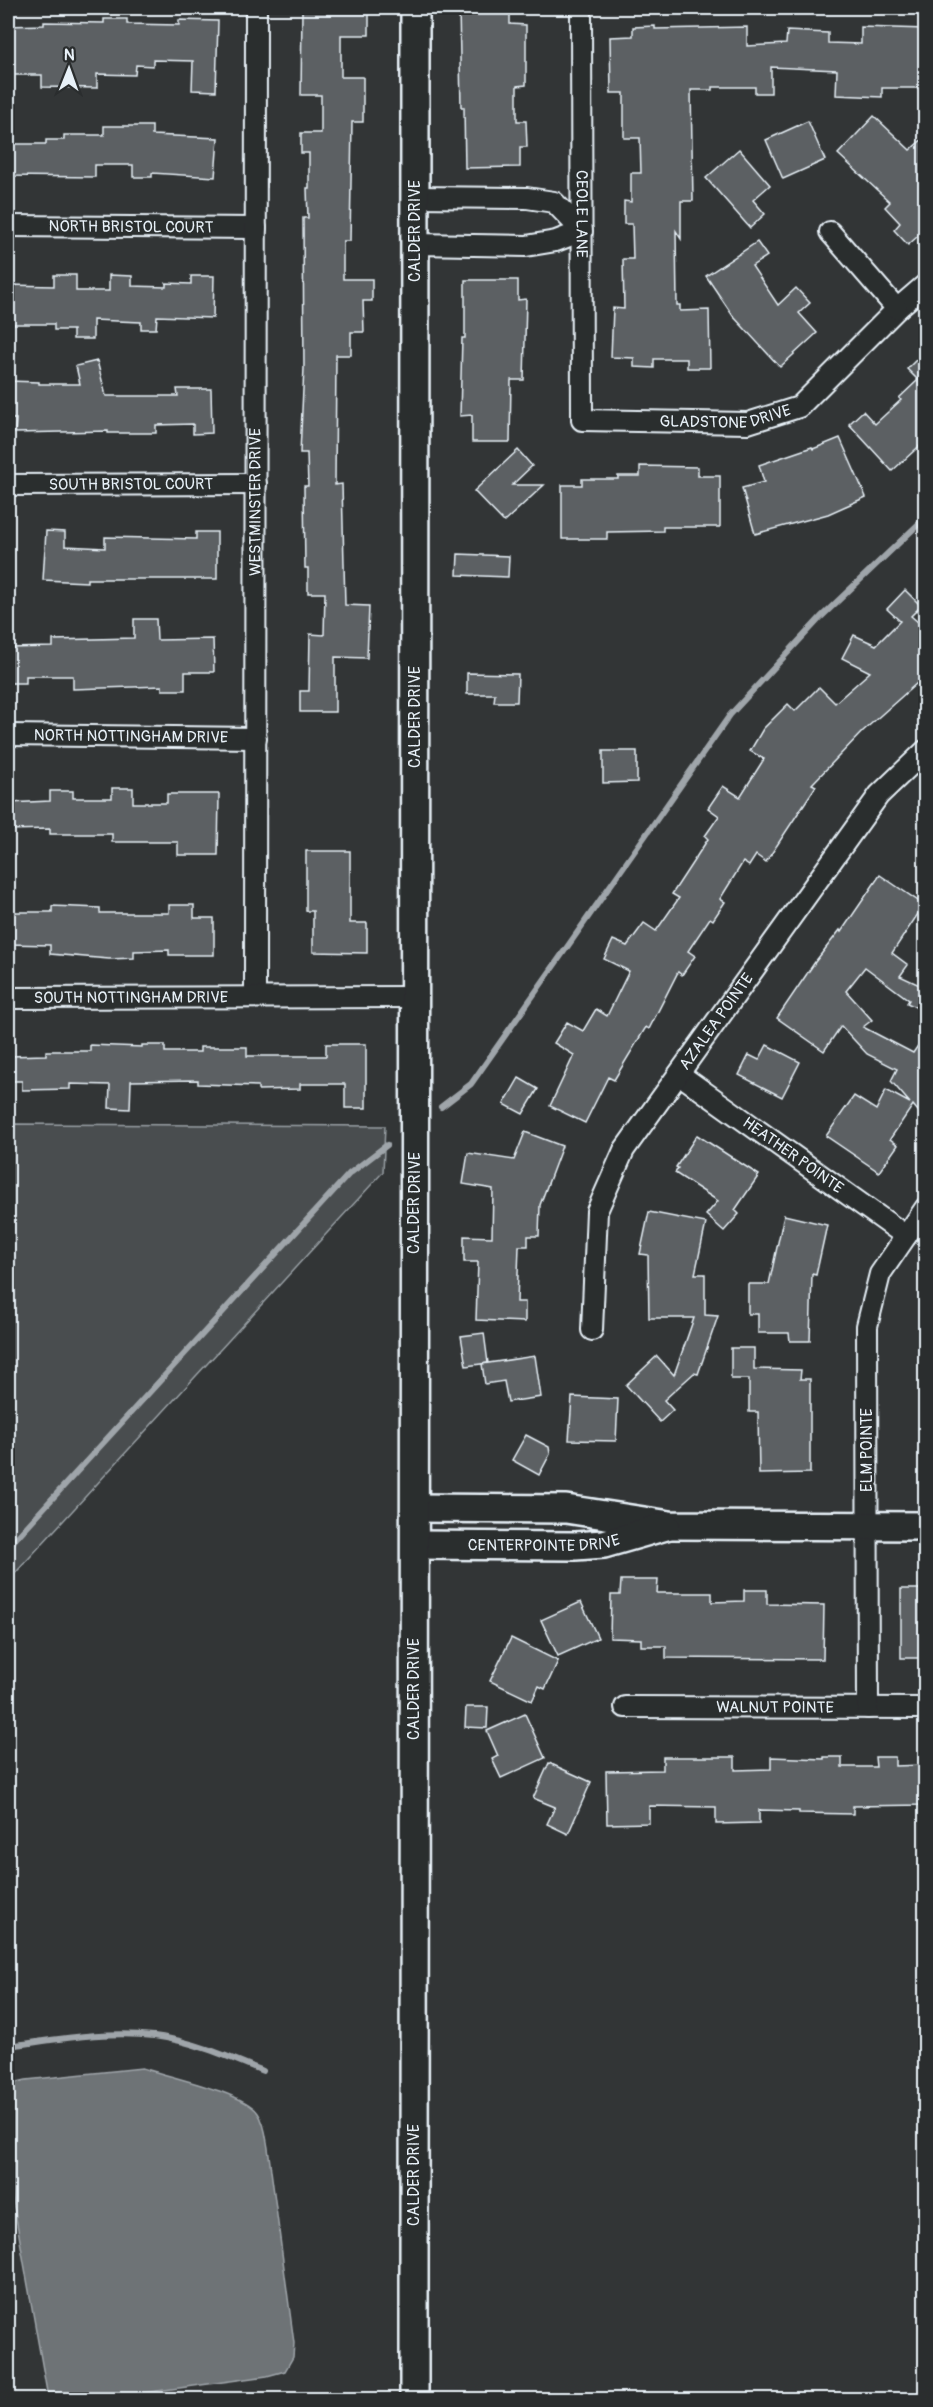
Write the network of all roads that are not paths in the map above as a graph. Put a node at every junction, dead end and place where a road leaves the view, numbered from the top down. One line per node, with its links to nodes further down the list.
1 (256, 8): 6 (street, WESTMINSTER DRIVE)
2 (415, 8): 4 (street, CALDER DRIVE)
3 (581, 8): 7 (street, CEOLE LANE)
4 (415, 196): 7 (street); 9 (street, CALDER DRIVE)
5 (8, 226): 6 (street, NORTH BRISTOL COURT)
6 (256, 228): 13 (street, WESTMINSTER DRIVE)
7 (582, 231): 9 (street); 12 (street, CEOLE LANE)
8 (830, 232): 11 (street)
9 (415, 244): 19 (street, CALDER DRIVE)
10 (926, 284): 11 (street, GLADSTONE DRIVE)
11 (897, 309): 12 (street, GLADSTONE DRIVE)
12 (582, 420)
13 (256, 484): 14 (street, SOUTH BRISTOL COURT); 16 (street, WESTMINSTER DRIVE)
14 (8, 485)
15 (8, 735): 16 (street, NORTH NOTTINGHAM DRIVE)
16 (256, 738): 18 (street, WESTMINSTER DRIVE)
17 (926, 750): 21 (street, AZALEA POINTE)
18 (255, 996): 19 (street, SOUTH NOTTINGHAM DRIVE); 20 (street, SOUTH NOTTINGHAM DRIVE)
19 (415, 997): 25 (street, CALDER DRIVE)
20 (8, 998)
21 (679, 1074): 23 (street, HEATHER POINTE); 24 (street, AZALEA POINTE)
22 (926, 1207): 23 (street, ELM POINTE)
23 (906, 1236): 28 (street, ELM POINTE)
24 (592, 1330)
25 (415, 1508): 26 (street, CENTERPOINTE DRIVE); 29 (street, CALDER DRIVE)
26 (670, 1525): 28 (street, CENTERPOINTE DRIVE); 29 (street, CENTERPOINTE DRIVE)
27 (926, 1526): 28 (street, CENTERPOINTE DRIVE)
28 (867, 1527): 31 (street, ELM POINTE)
29 (415, 1545): 33 (street, CALDER DRIVE)
30 (625, 1707): 31 (street, WALNUT POINTE)
31 (868, 1708): 32 (street, WALNUT POINTE)
32 (926, 1708)
33 (414, 2400)

